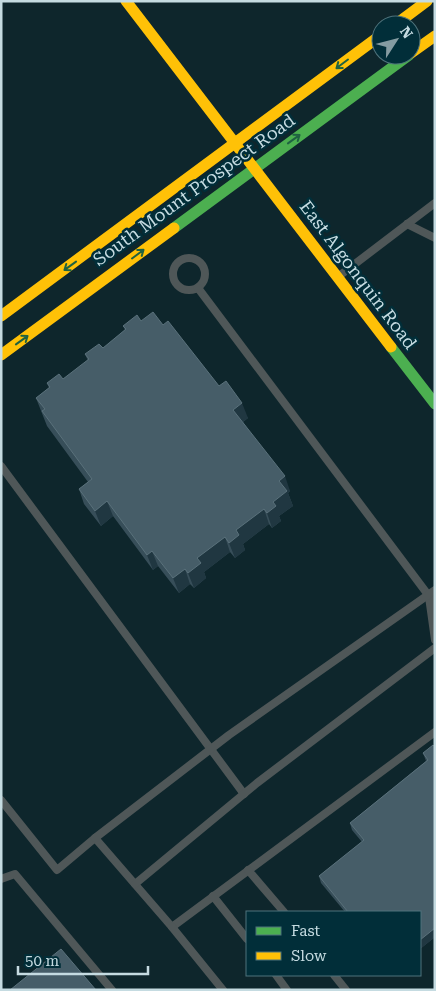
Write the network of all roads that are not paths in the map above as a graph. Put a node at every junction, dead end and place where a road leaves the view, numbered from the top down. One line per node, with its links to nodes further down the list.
1 (126, 1): 8 (main road, East Algonquin Road)
2 (427, 1): 3 (main road)
3 (408, 15)
4 (435, 36): 6 (main road, South Mount Prospect Road)
5 (371, 42): 8 (main road, South Mount Prospect Road, one-way to 8)
6 (421, 46)
7 (395, 65): 9 (main road, South Mount Prospect Road, one-way to 7)
8 (236, 143): 9 (main road, East Algonquin Road); 15 (main road, South Mount Prospect Road, one-way to 15)
9 (254, 167): 13 (main road, East Algonquin Road); 16 (main road, South Mount Prospect Road, one-way to 9)
10 (435, 203): 11 (lane)
11 (407, 224): 12 (lane); 13 (lane)
12 (435, 238)
13 (338, 277): 17 (main road, East Algonquin Road)
14 (198, 288): 14 (lane); 19 (lane)
15 (1, 316)
16 (1, 355)
17 (435, 404)
18 (1, 466): 24 (lane)
19 (432, 592): 20 (lane); 21 (lane); 24 (lane)
20 (435, 604)
21 (435, 640)
22 (435, 648): 25 (lane)
23 (435, 732): 28 (lane)
24 (210, 750): 25 (lane); 27 (lane)
25 (244, 794): 30 (lane)
26 (1, 800): 27 (lane)
27 (94, 838): 30 (lane)
28 (248, 870): 31 (lane); 32 (lane)
29 (1, 879): 37 (lane)
30 (135, 884): 33 (lane)
31 (214, 896): 33 (lane); 34 (lane)
32 (283, 911)
33 (172, 927): 38 (lane)
34 (246, 938)
35 (277, 976): 39 (lane)
36 (335, 976): 40 (lane)
37 (112, 990)
38 (223, 990)
39 (287, 990)
40 (346, 990)

